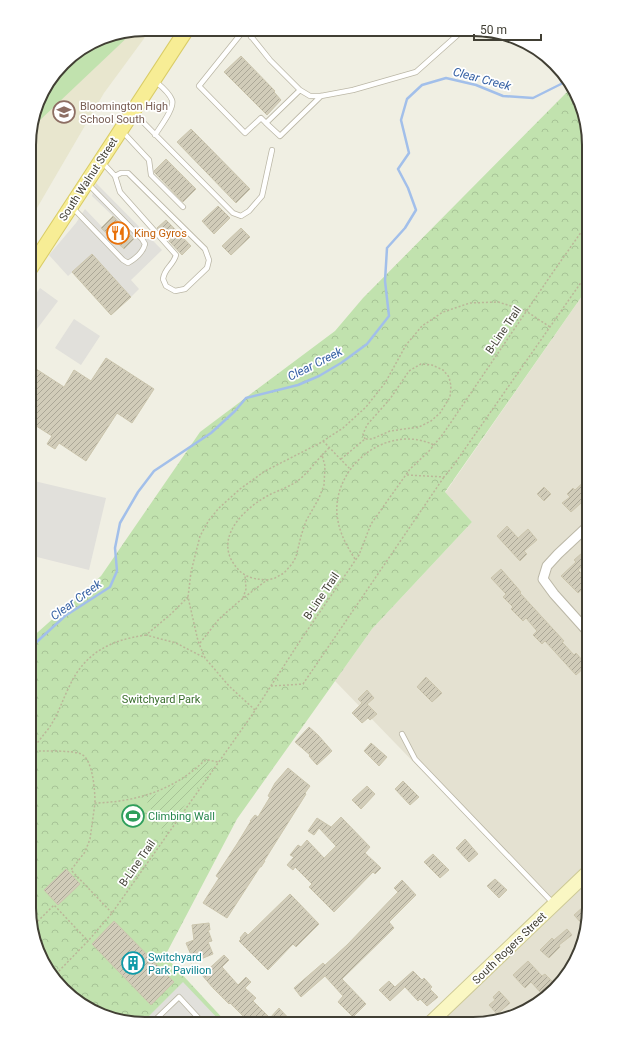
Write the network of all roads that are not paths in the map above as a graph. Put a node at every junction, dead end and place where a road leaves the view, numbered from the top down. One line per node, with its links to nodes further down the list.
1 (182, 36): 5 (main road, South Walnut Street)
2 (240, 36): 9 (lane)
3 (456, 36): 7 (lane)
4 (251, 37): 6 (lane)
5 (154, 80): 8 (main road, South Walnut Street); 11 (lane)
6 (300, 90): 7 (lane); 9 (lane)
7 (321, 96): 9 (lane)
8 (133, 112): 10 (main road, South Walnut Street); 11 (lane)
9 (266, 123)
10 (121, 130): 13 (main road, South Walnut Street); 17 (lane)
11 (155, 135): 12 (lane)
12 (272, 150)
13 (101, 161): 14 (lane); 15 (main road, South Walnut Street)
14 (115, 176): 14 (lane)
15 (86, 183): 16 (main road, South Walnut Street); 16 (lane)
16 (71, 206): 18 (main road, South Walnut Street)
17 (183, 207)
18 (36, 258)
19 (582, 532): 20 (street)
20 (582, 625)
21 (402, 734): 23 (lane)
22 (582, 878): 23 (street, South Rogers Street)
23 (554, 904): 26 (street, South Rogers Street)
24 (158, 1017): 25 (lane)
25 (197, 1017)
26 (436, 1017)

